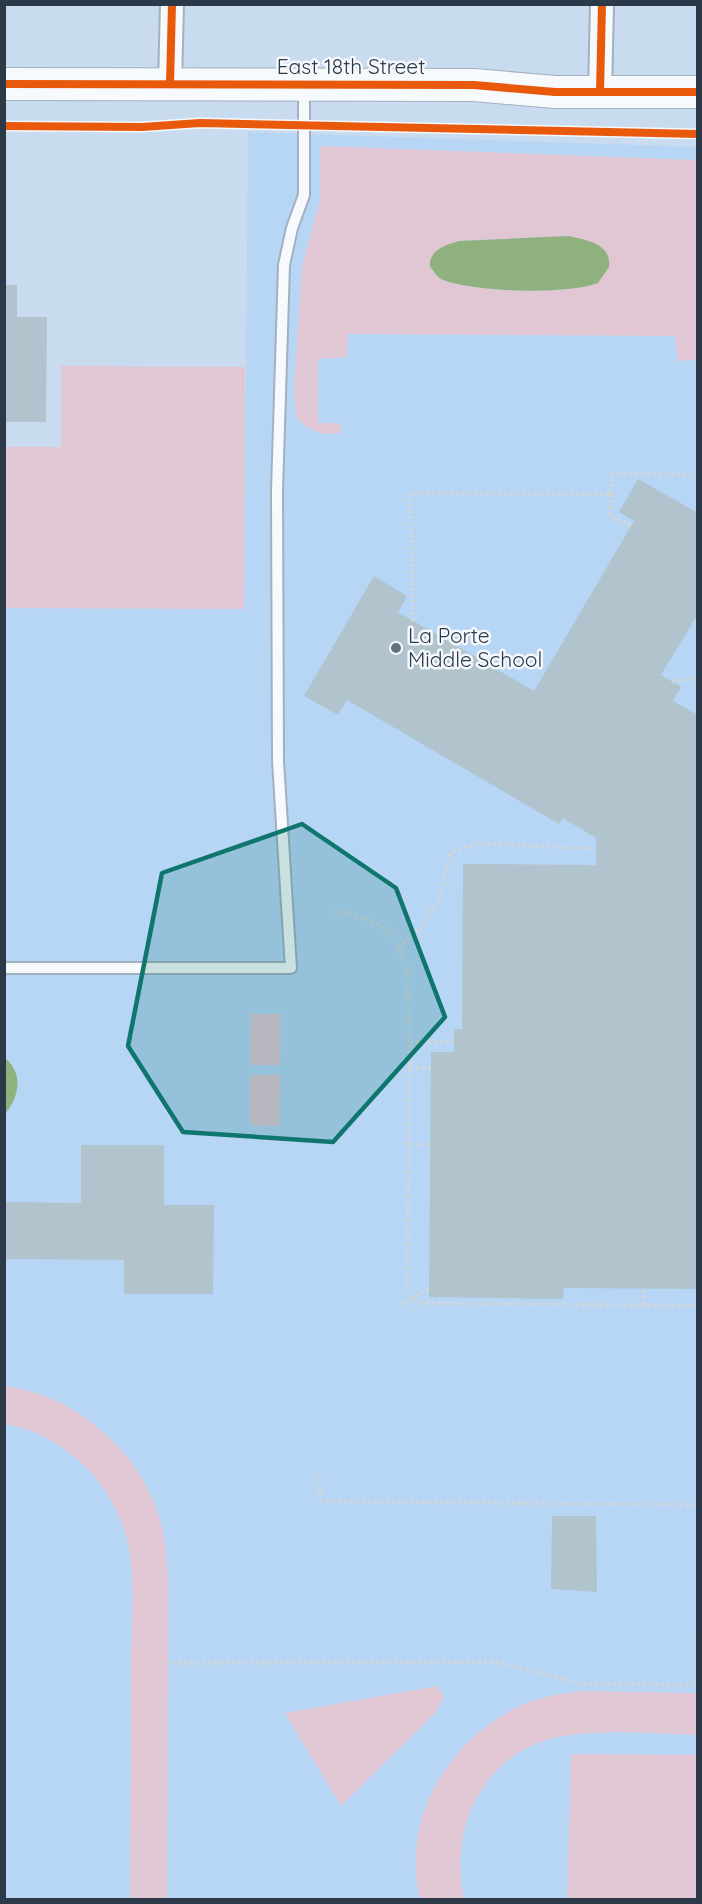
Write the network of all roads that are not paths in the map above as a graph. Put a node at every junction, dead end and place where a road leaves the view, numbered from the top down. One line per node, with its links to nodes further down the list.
1 (172, 4): 4 (street)
2 (602, 4): 6 (street)
3 (4, 84): 4 (street, East 18th Street)
4 (170, 84): 5 (street, East 18th Street)
5 (304, 85): 6 (street, East 18th Street); 8 (lane)
6 (600, 92): 7 (street, East 18th Street)
7 (698, 92)
8 (4, 968)

